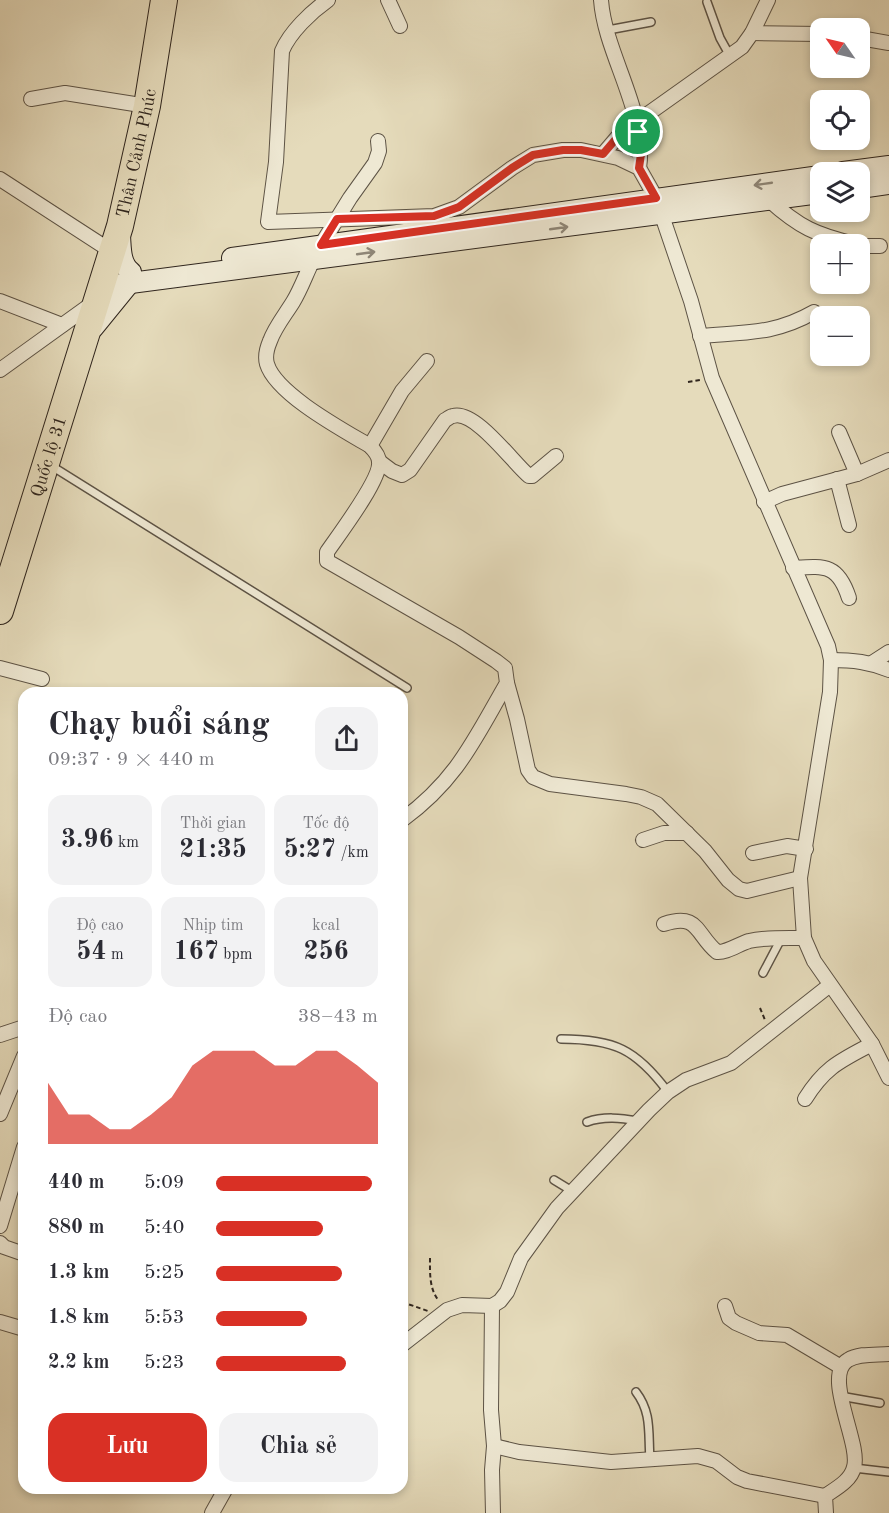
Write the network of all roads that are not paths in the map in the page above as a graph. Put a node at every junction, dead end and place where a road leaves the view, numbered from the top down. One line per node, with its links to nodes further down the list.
1 (164, 0): 16 (highway, Thân Cảnh Phúc)
2 (328, 0): 30 (street)
3 (388, 0): 8 (street)
4 (600, 0): 9 (street)
5 (768, 0): 10 (street)
6 (707, 2): 14 (lane)
7 (651, 22): 9 (lane)
8 (400, 26)
9 (608, 30): 17 (street)
10 (752, 33): 11 (street); 14 (street)
11 (810, 34)
12 (870, 40): 13 (street)
13 (889, 43)
14 (730, 56): 17 (street)
15 (31, 99): 16 (street)
16 (147, 106): 31 (highway, Thân Cảnh Phúc)
17 (636, 122): 19 (street); 21 (street)
18 (378, 141): 30 (street)
19 (603, 154): 21 (street); 30 (street)
20 (889, 166): 22 (street)
21 (639, 168): 29 (street)
22 (870, 168)
23 (810, 178): 29 (street, one-way to 29)
24 (0, 179): 36 (street)
25 (889, 184): 26 (street)
26 (870, 187)
27 (810, 194): 28 (street)
28 (769, 200): 29 (street); 32 (street)
29 (659, 206): 35 (street); 41 (street)
30 (337, 219): 35 (street)
31 (120, 226): 36 (highway, Thân Cảnh Phúc); 37 (street)
32 (819, 234)
33 (870, 246): 34 (street)
34 (880, 246)
35 (317, 253): 37 (street); 46 (street)
36 (103, 278): 37 (street); 40 (street); 42 (highway, Quốc lộ 31)
37 (129, 278): 42 (street)
38 (0, 301): 40 (street)
39 (810, 314): 41 (street)
40 (62, 325): 44 (street)
41 (700, 336): 53 (street)
42 (82, 343): 49 (highway, Quốc lộ 31)
43 (428, 361): 46 (street)
44 (0, 370)
45 (839, 432): 51 (street)
46 (369, 446): 50 (street)
47 (556, 456): 50 (street)
48 (889, 460): 51 (street)
49 (46, 462): 57 (highway, Quốc lộ 31); 65 (lane)
50 (380, 462): 64 (street)
51 (857, 474): 52 (street)
52 (837, 479): 53 (street); 54 (street)
53 (764, 502): 55 (street)
54 (849, 525)
55 (793, 568): 56 (street); 59 (street)
56 (849, 598)
57 (0, 611)
58 (889, 652): 60 (street)
59 (831, 660): 60 (street); 69 (street)
60 (872, 663): 62 (street)
61 (0, 668): 63 (street)
62 (889, 670)
63 (42, 679)
64 (507, 683): 66 (street); 67 (street)
65 (405, 687)
66 (408, 816)
67 (687, 833): 68 (street); 71 (street)
68 (643, 840)
69 (806, 849): 70 (street); 71 (street)
70 (753, 853)
71 (800, 878): 74 (street)
72 (664, 924): 73 (street)
73 (782, 937): 74 (street); 75 (lane)
74 (804, 938): 76 (street)
75 (763, 973)
76 (830, 985): 80 (street); 83 (street)
77 (18, 1029): 78 (street)
78 (0, 1035)
79 (561, 1039): 83 (lane)
80 (872, 1044): 82 (street); 84 (street)
81 (18, 1070): 85 (street)
82 (889, 1078)
83 (668, 1092): 86 (street)
84 (805, 1099)
85 (0, 1114)
86 (638, 1121): 87 (lane); 90 (street)
87 (587, 1122)
88 (18, 1167): 91 (street)
89 (554, 1180): 90 (lane)
90 (572, 1191): 94 (street)
91 (0, 1226)
92 (0, 1243): 93 (street)
93 (18, 1252)
94 (492, 1306): 98 (street); 104 (street)
95 (725, 1306): 100 (street)
96 (0, 1322): 97 (street)
97 (18, 1327)
98 (408, 1340)
99 (889, 1354): 100 (street)
100 (841, 1368): 102 (street)
101 (636, 1392): 105 (lane)
102 (840, 1396): 103 (lane); 106 (street)
103 (880, 1403)
104 (494, 1446): 105 (street); 111 (street)
105 (650, 1459): 109 (street)
106 (854, 1468): 107 (lane); 109 (street)
107 (889, 1472)
108 (223, 1494): 110 (street)
109 (825, 1496): 112 (street)
110 (212, 1513)
111 (493, 1513)
112 (826, 1513)

